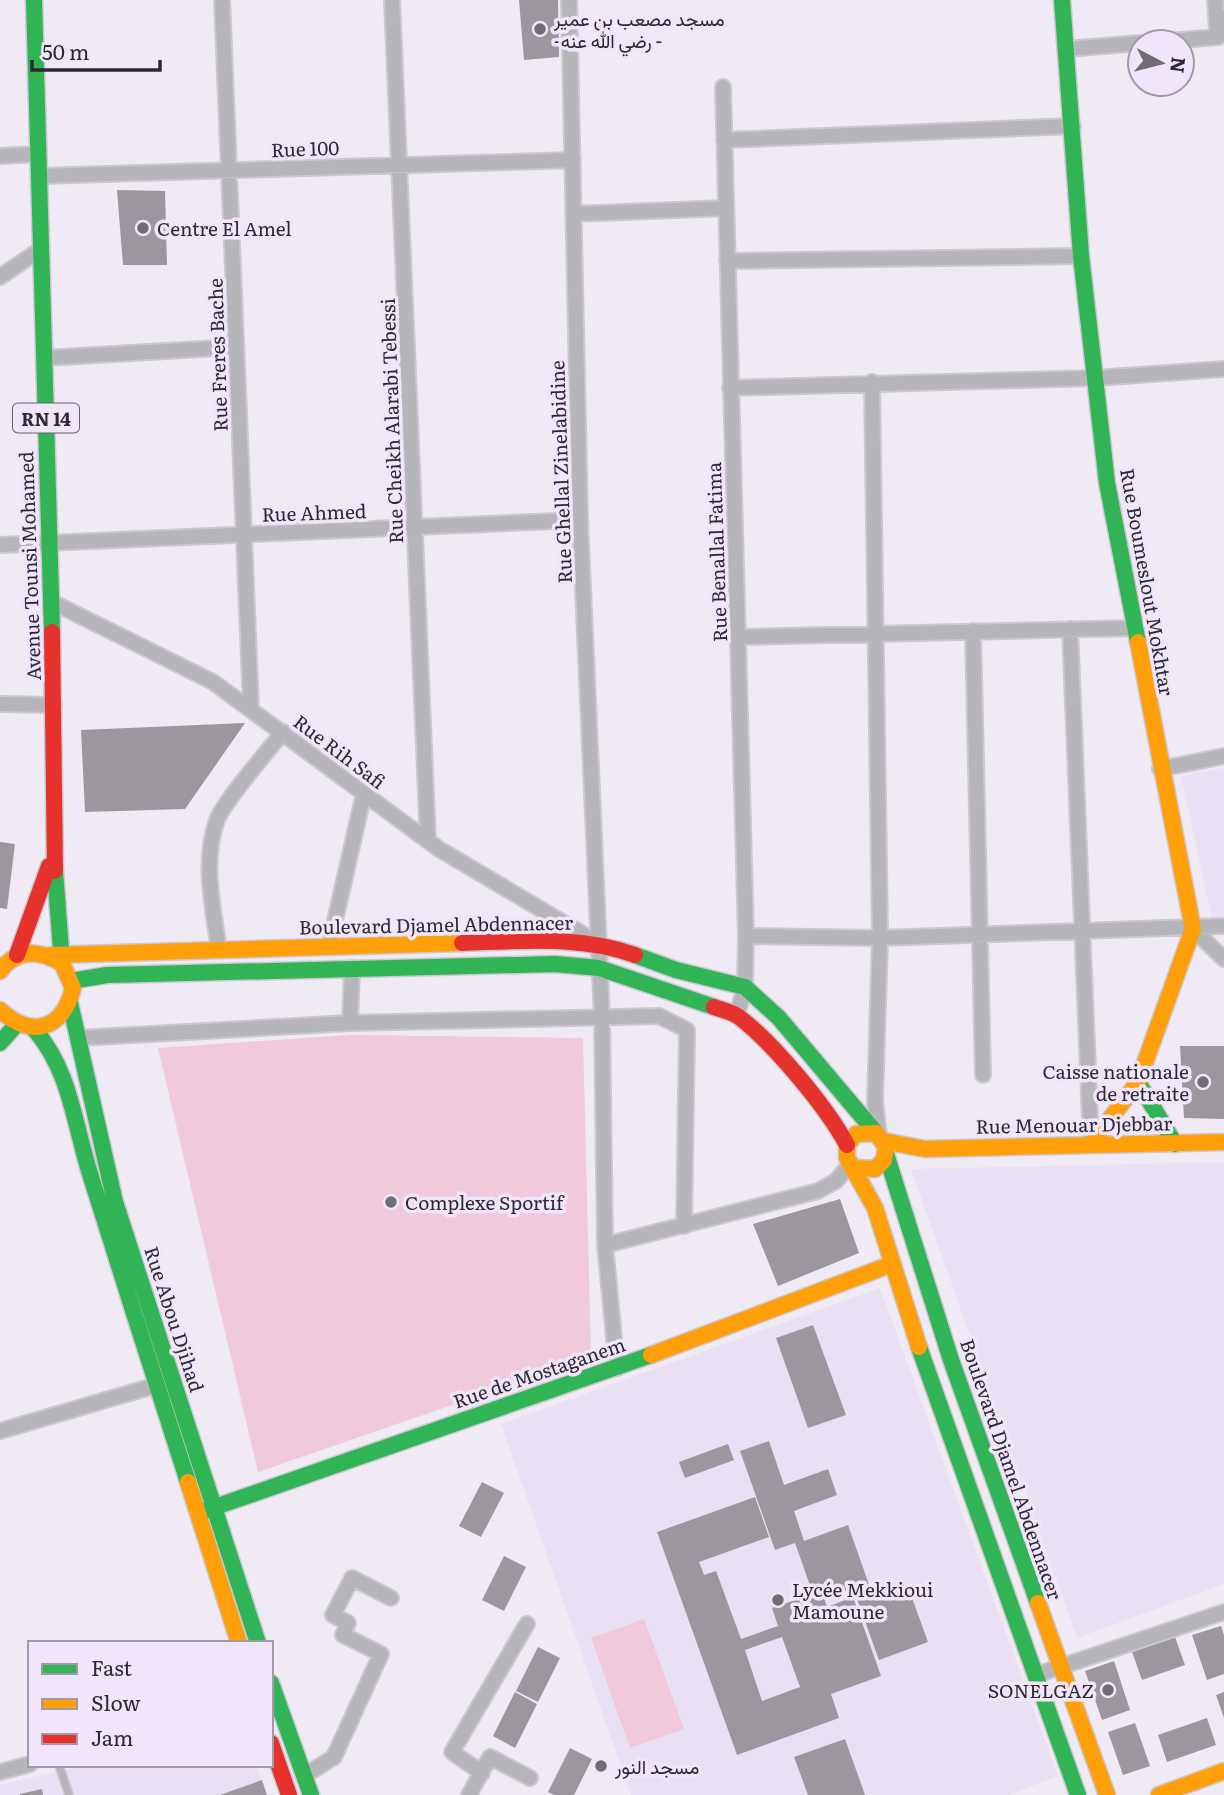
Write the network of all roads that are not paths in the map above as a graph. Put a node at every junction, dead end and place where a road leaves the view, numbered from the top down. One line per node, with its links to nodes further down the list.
1 (34, 0): 15 (main road, Avenue Tounsi Mohamed / RN 14)
2 (222, 0): 19 (street, Rue Freres Bache)
3 (393, 0): 18 (street, Rue Cheikh Alarabi Tebessi)
4 (569, 0): 17 (street, Rue Ghellal Zinelabidine)
5 (1062, 0): 11 (main road, Rue Boumeslout Mokhtar)
6 (1215, 0): 8 (street)
7 (1224, 17): 8 (street)
8 (1218, 37): 9 (street)
9 (1196, 39)
10 (1126, 44): 11 (street)
11 (1067, 49): 13 (main road, Rue Boumeslout Mokhtar)
12 (723, 87): 14 (street, Rue Benallal Fatima)
13 (1073, 126): 14 (street); 24 (main road, Rue Boumeslout Mokhtar)
14 (724, 140): 21 (street, Rue Benallal Fatima)
15 (38, 154): 16 (street); 20 (main road, Avenue Tounsi Mohamed / RN 14)
16 (0, 156)
17 (573, 160): 18 (street, Rue 100); 22 (street, Rue Ghellal Zinelabidine)
18 (399, 165): 19 (street, Rue 100); 34 (street, Rue Cheikh Alarabi Tebessi)
19 (229, 170): 20 (street, Rue 100); 27 (street, Rue Freres Bache)
20 (39, 176): 23 (main road, Avenue Tounsi Mohamed / RN 14)
21 (726, 208): 22 (street); 25 (street, Rue Benallal Fatima)
22 (574, 214): 33 (street, Rue Ghellal Zinelabidine)
23 (41, 249): 26 (street); 28 (main road, Avenue Tounsi Mohamed / RN 14)
24 (1081, 256): 25 (street); 30 (main road, Rue Boumeslout Mokhtar)
25 (727, 261): 32 (street, Rue Benallal Fatima)
26 (0, 277)
27 (236, 347): 28 (street); 35 (street, Rue Freres Bache)
28 (44, 358): 36 (main road, Avenue Tounsi Mohamed / RN 14)
29 (1224, 369): 30 (street)
30 (1095, 378): 31 (street); 39 (main road, Rue Boumeslout Mokhtar)
31 (872, 382): 32 (street); 42 (street)
32 (730, 388): 43 (street, Rue Benallal Fatima)
33 (580, 520): 34 (street, Rue Ahmed); 59 (street, Rue Ghellal Zinelabidine)
34 (415, 527): 35 (street, Rue Ahmed); 52 (street, Rue Cheikh Alarabi Tebessi)
35 (244, 534): 36 (street, Rue Ahmed); 46 (street, Rue Freres Bache)
36 (50, 543): 37 (street, Rue Ahmed); 38 (main road, Avenue Tounsi Mohamed / RN 14)
37 (0, 545)
38 (52, 602): 45 (main road, Avenue Tounsi Mohamed / RN 14); 46 (street, Rue Rih Safi)
39 (1134, 628): 40 (street); 49 (main road, Rue Boumeslout Mokhtar)
40 (1070, 629): 41 (street); 55 (street)
41 (972, 631): 42 (street); 56 (street)
42 (875, 634): 43 (street); 58 (street)
43 (738, 637): 57 (street, Rue Benallal Fatima)
44 (0, 704): 45 (street)
45 (54, 705): 51 (main road, Avenue Tounsi Mohamed / RN 14)
46 (251, 708): 47 (street, Rue Rih Safi)
47 (282, 732): 50 (street, Rue Rih Safi); 61 (street)
48 (1224, 756): 49 (street)
49 (1160, 769): 54 (main road, Rue Boumeslout Mokhtar)
50 (364, 793): 52 (street, Rue Rih Safi); 60 (street)
51 (55, 836): 62 (main road, Avenue Tounsi Mohamed / RN 14); 63 (main road, Avenue Tounsi Mohamed / RN 14)
52 (428, 841): 59 (street, Rue Rih Safi)
53 (1224, 926): 54 (street)
54 (1193, 929): 55 (street); 64 (street); 80 (main road)
55 (1084, 932): 56 (street); 82 (street)
56 (980, 935): 58 (street); 79 (street)
57 (746, 936): 58 (street); 69 (street, Rue Benallal Fatima)
58 (880, 938): 85 (street)
59 (598, 943): 60 (main road, Boulevard Djamel Abdennacer); 67 (street, Rue Ghellal Zinelabidine); 69 (main road, Boulevard Djamel Abdennacer)
60 (329, 947): 61 (main road, Boulevard Djamel Abdennacer)
61 (219, 950): 63 (main road, Boulevard Djamel Abdennacer)
62 (17, 955): 63 (main road, Boulevard Djamel Abdennacer); 65 (main road)
63 (58, 958): 68 (main road)
64 (1224, 959)
65 (1, 968)
66 (352, 968): 67 (main road); 68 (main road); 74 (street)
67 (599, 968): 72 (main road); 73 (street, Rue Ghellal Zinelabidine)
68 (71, 981): 70 (main road, Rue Abou Djihad)
69 (745, 987): 72 (street, Rue Benallal Fatima); 85 (main road, Boulevard Djamel Abdennacer)
70 (70, 1003): 76 (main road); 77 (main road, Rue Abou Djihad)
71 (0, 1010): 75 (main road)
72 (737, 1015): 84 (main road)
73 (602, 1018): 74 (street); 87 (street); 88 (street, Rue Ghellal Zinelabidine)
74 (350, 1023): 77 (street)
75 (16, 1025): 76 (main road); 78 (main road)
76 (34, 1029): 93 (main road, Rue Abou Djihad)
77 (77, 1038): 99 (main road, Rue Abou Djihad)
78 (0, 1043)
79 (983, 1075)
80 (1139, 1082): 82 (main road); 83 (main road)
81 (1224, 1142): 83 (main road, Rue Menouar Djebbar)
82 (1091, 1144): 83 (main road, Rue Menouar Djebbar); 85 (main road, Rue Menouar Djebbar)
83 (1175, 1144)
84 (847, 1145): 85 (main road); 86 (main road)
85 (882, 1148): 86 (main road); 90 (main road, Boulevard Djamel Abdennacer)
86 (853, 1166): 87 (street); 89 (main road)
87 (684, 1226): 88 (street)
88 (606, 1245): 91 (street, Rue Ghellal Zinelabidine)
89 (892, 1264): 91 (main road, Rue de Mostaganem); 92 (main road)
90 (951, 1360): 92 (main road); 94 (main road, Boulevard Djamel Abdennacer)
91 (617, 1368): 99 (main road, Rue de Mostaganem)
92 (926, 1370): 95 (main road)
93 (157, 1385): 96 (street); 99 (main road, Rue Abou Djihad)
94 (969, 1410): 95 (main road); 97 (main road, Boulevard Djamel Abdennacer)
95 (943, 1419): 98 (main road)
96 (0, 1431)
97 (985, 1457): 98 (main road); 100 (main road, Boulevard Djamel Abdennacer)
98 (961, 1469): 101 (main road)
99 (205, 1510): 105 (main road, Rue Abou Djihad); 106 (main road, Rue Abou Djihad)
100 (1024, 1563): 101 (main road); 107 (main road, Boulevard Djamel Abdennacer)
101 (998, 1572): 108 (main road)
102 (391, 1598): 116 (street)
103 (1224, 1612): 107 (street)
104 (527, 1624): 115 (street)
105 (238, 1641)
106 (257, 1641)
107 (1059, 1665): 108 (street); 123 (main road, Boulevard Djamel Abdennacer)
108 (1036, 1675): 122 (main road)
109 (273, 1694): 116 (main road)
110 (273, 1749): 119 (main road)
111 (28, 1765): 114 (street)
112 (60, 1767): 118 (lane)
113 (1224, 1771): 124 (main road)
114 (0, 1772)
115 (482, 1773): 117 (street); 121 (street)
116 (304, 1776): 120 (main road)
117 (530, 1777)
118 (69, 1795)
119 (289, 1795)
120 (311, 1795)
121 (469, 1795)
122 (1078, 1795)
123 (1107, 1795)
124 (1158, 1795)

